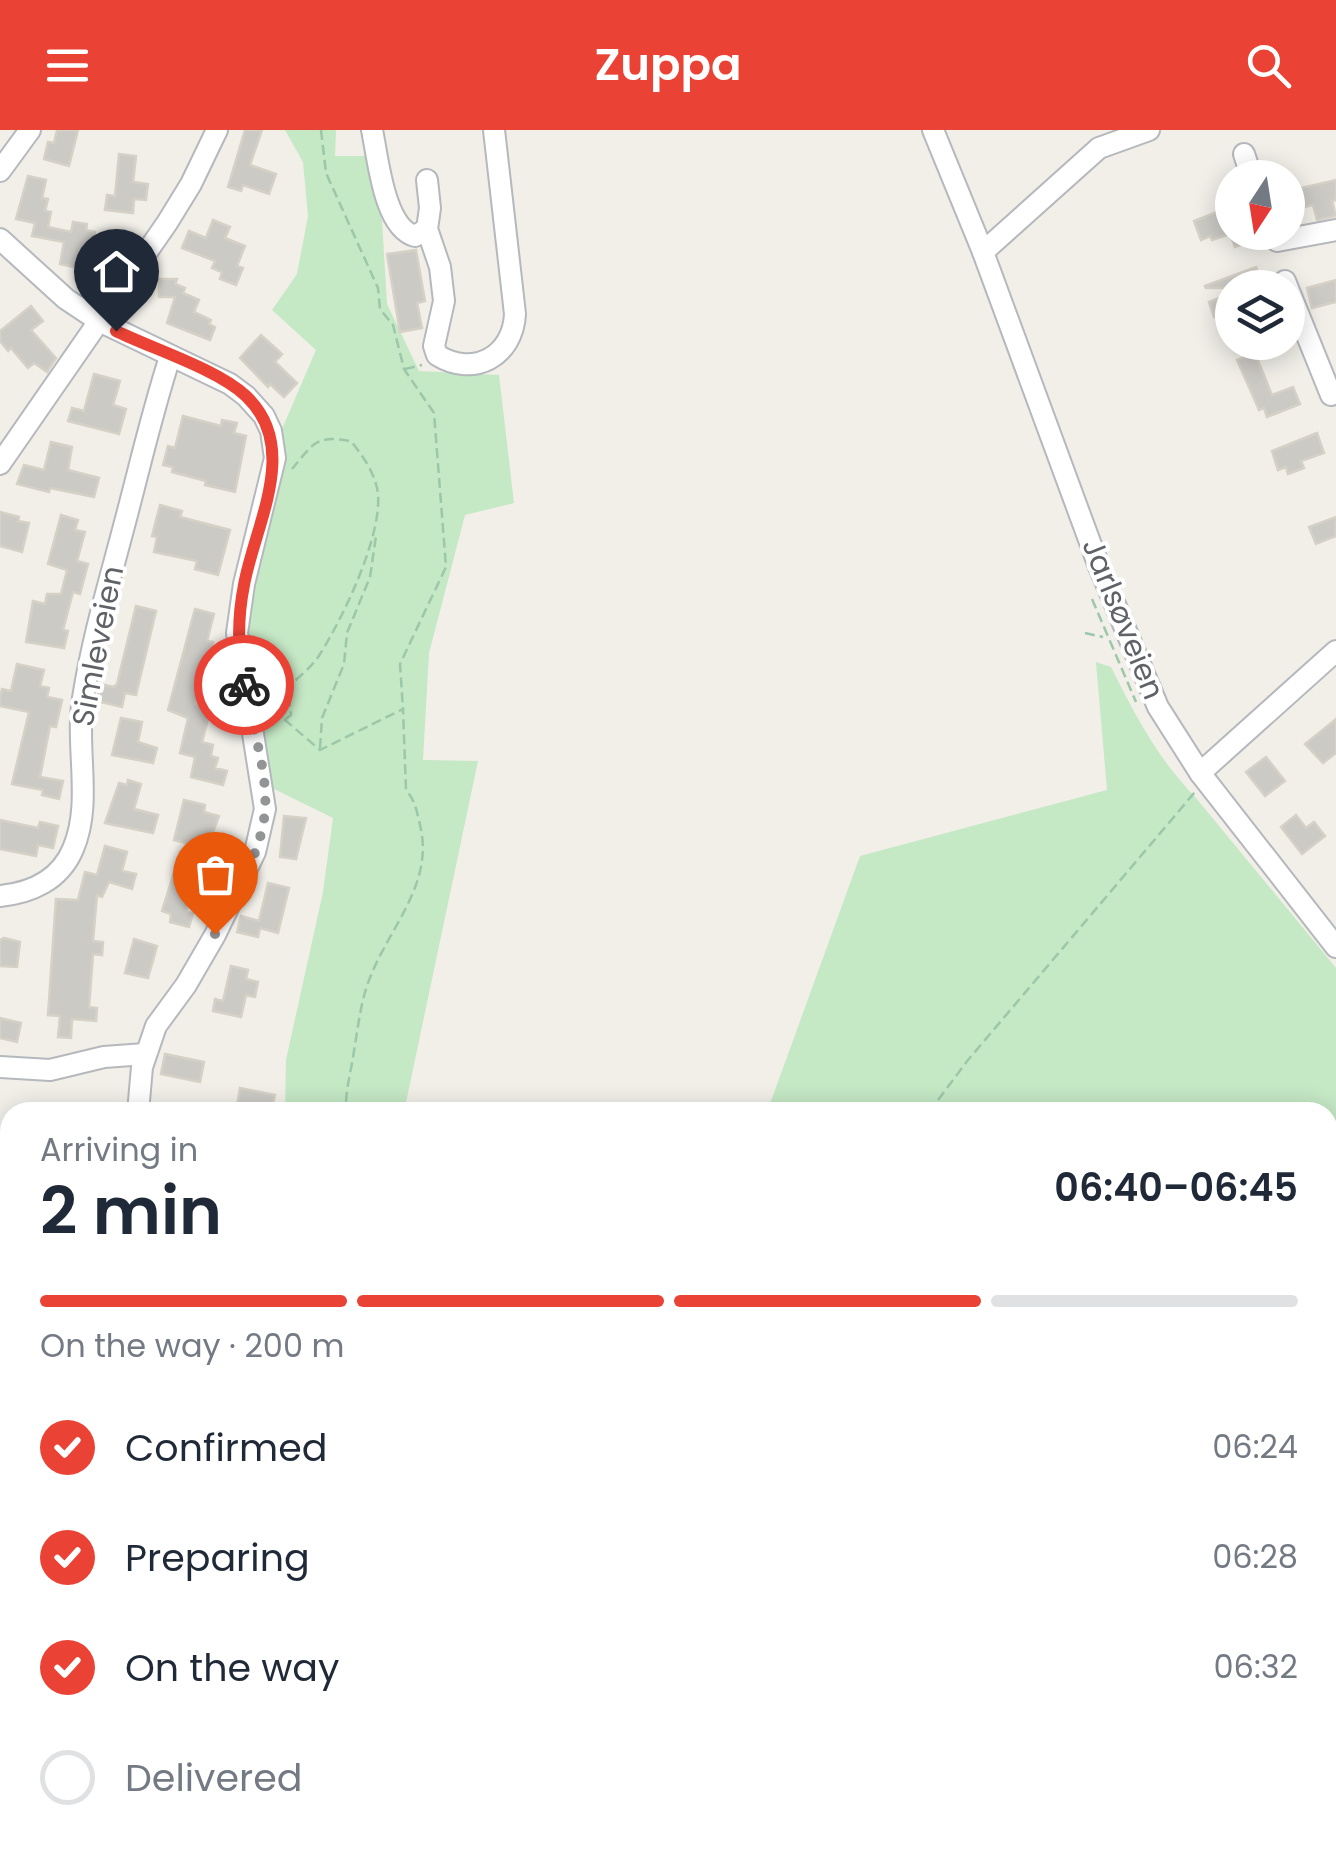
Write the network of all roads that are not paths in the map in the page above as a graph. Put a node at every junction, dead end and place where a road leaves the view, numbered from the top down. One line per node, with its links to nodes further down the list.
1 (30, 130): 9 (street)
2 (216, 130): 16 (street)
3 (372, 130): 11 (street)
4 (494, 130): 11 (street)
5 (933, 130): 15 (street, Jarlsøveien)
6 (1150, 130): 15 (street)
7 (1244, 154): 8 (street)
8 (1246, 160)
9 (0, 171)
10 (427, 180): 11 (street)
11 (427, 229)
12 (1336, 230): 13 (street)
13 (1305, 236)
14 (0, 239): 16 (street)
15 (984, 252): 22 (street, Jarlsøveien)
16 (98, 321): 18 (street); 20 (street)
17 (1305, 333): 19 (street)
18 (170, 356): 23 (street, Simleveien); 25 (street)
19 (1335, 398)
20 (0, 464)
21 (1332, 664): 22 (street)
22 (1198, 782): 24 (street, Jarlsøveien)
23 (0, 896)
24 (1336, 947)
25 (145, 1054): 26 (street); 27 (street)
26 (0, 1066)
27 (138, 1102)

